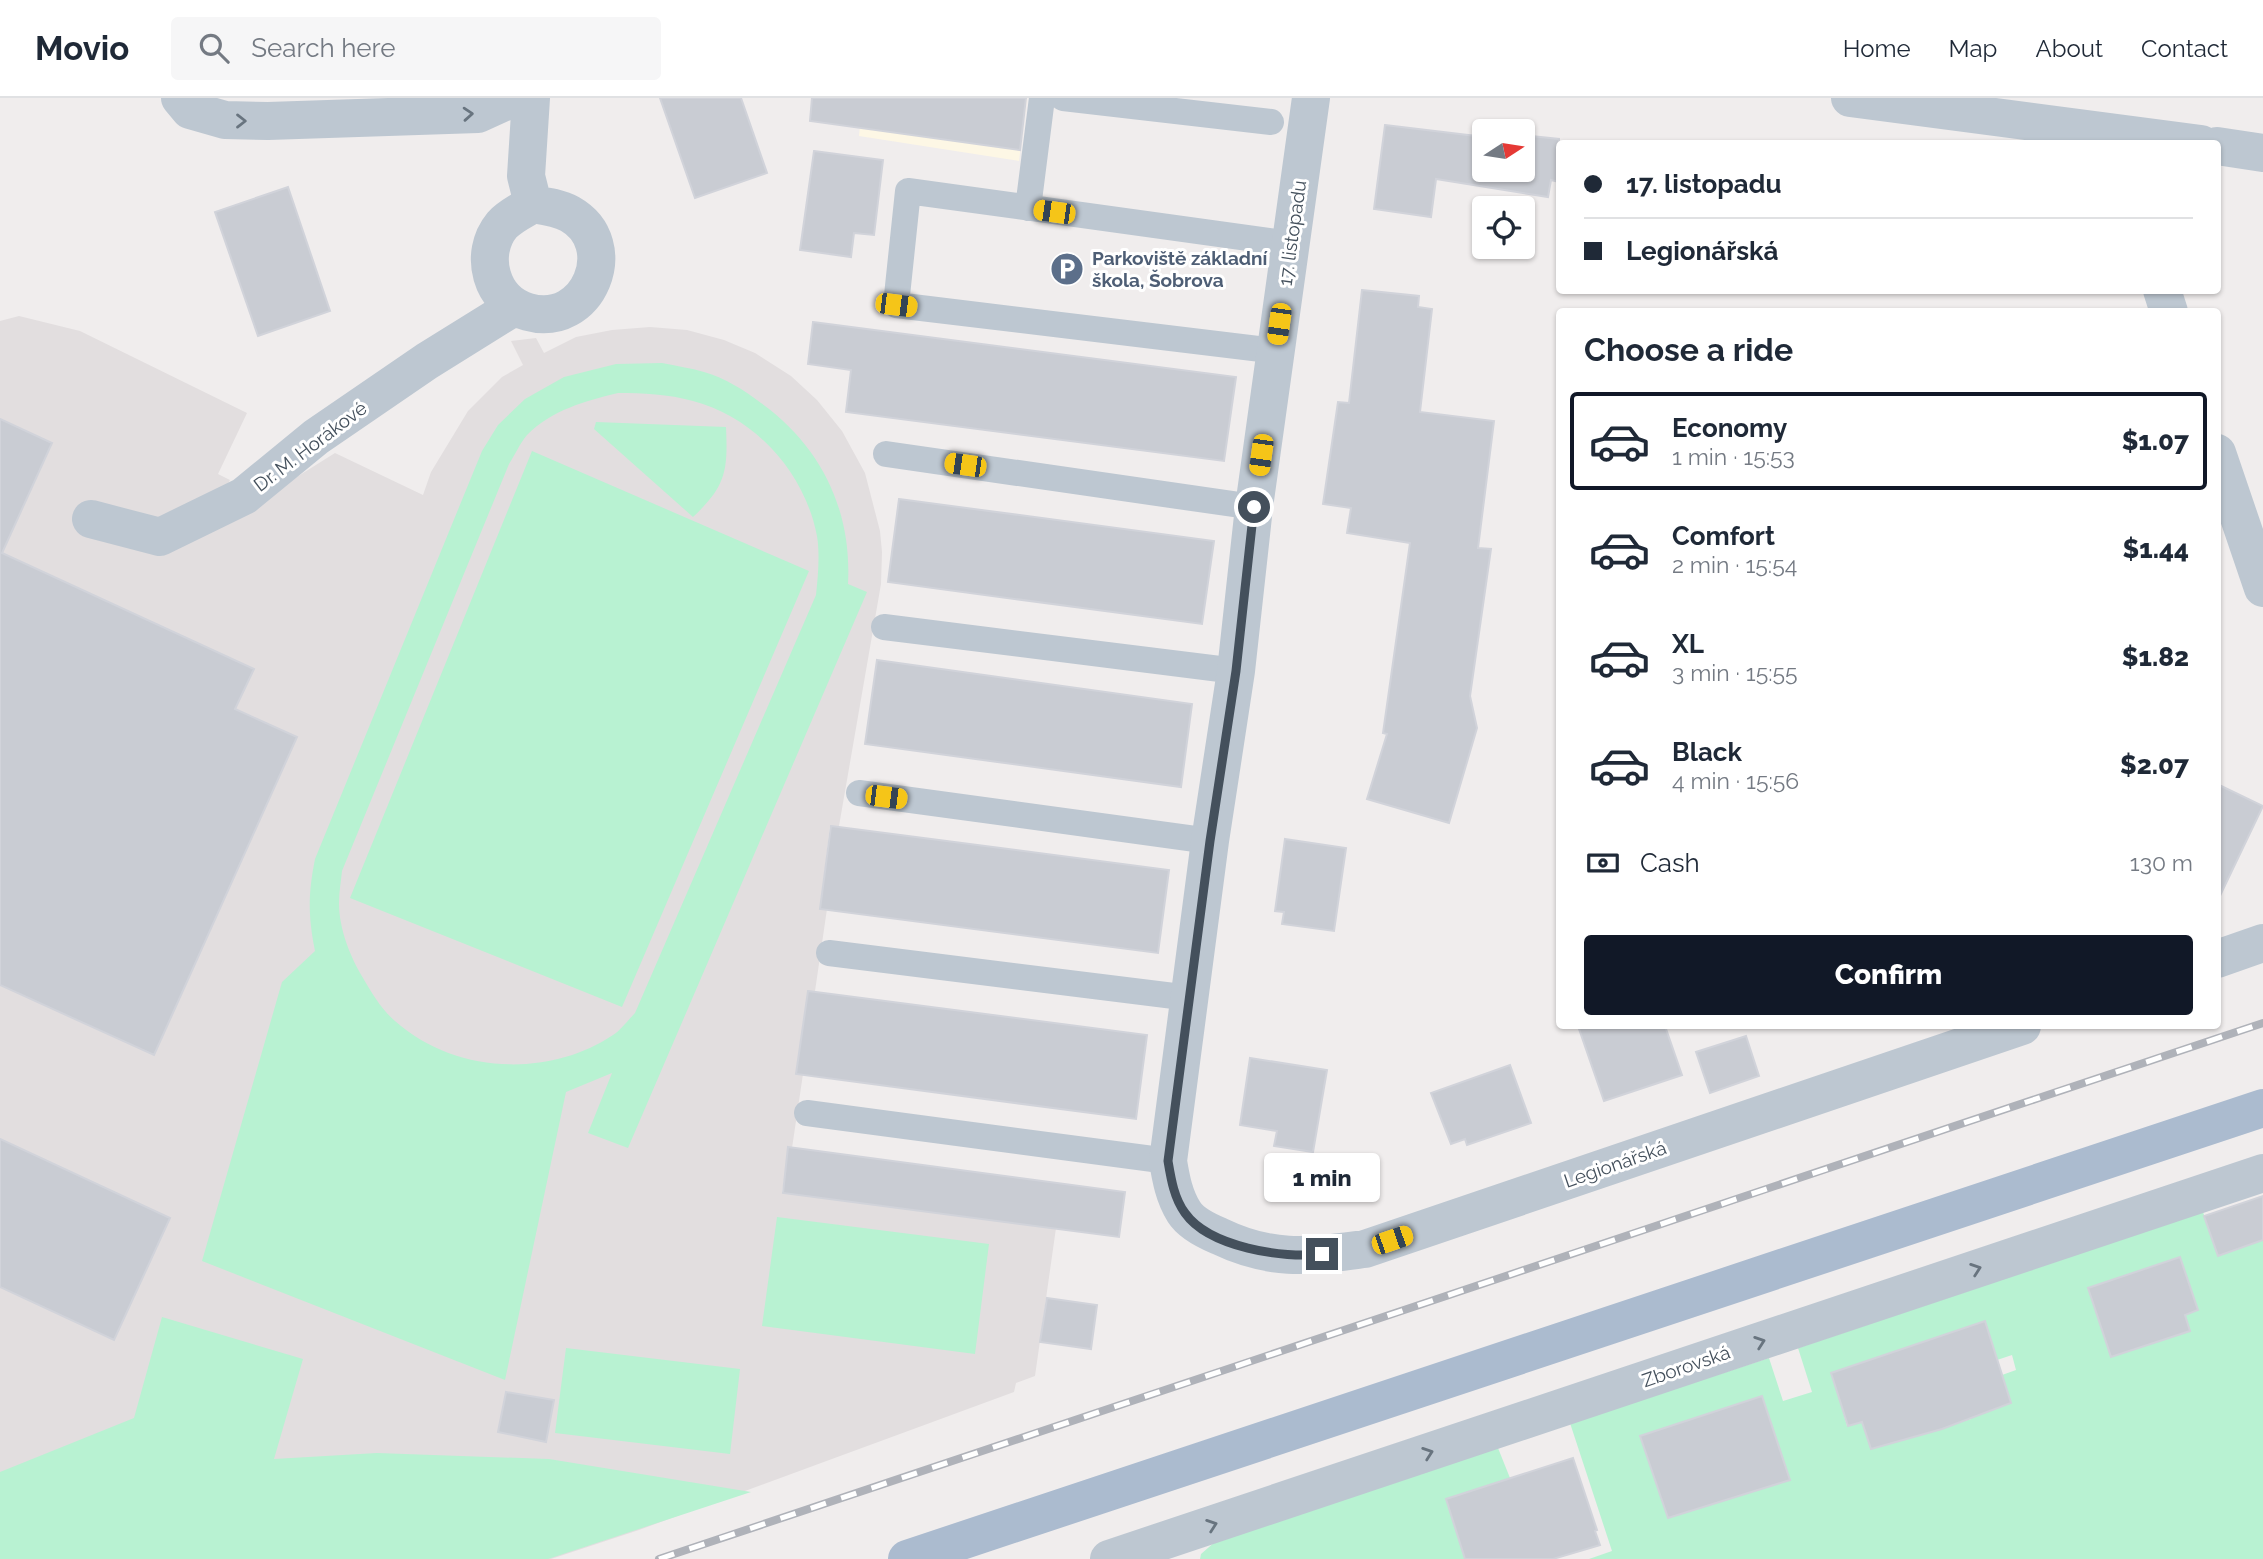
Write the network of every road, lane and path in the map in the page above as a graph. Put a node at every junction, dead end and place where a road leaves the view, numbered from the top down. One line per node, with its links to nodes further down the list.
1 (180, 98): 2 (street, one-way to 2)
2 (513, 98)
3 (531, 98): 13 (street)
4 (1042, 98): 14 (lane)
5 (1063, 98): 8 (lane)
6 (1311, 98): 15 (street, 17. listopadu)
7 (1850, 98): 9 (street)
8 (1271, 121)
9 (2109, 124): 10 (street)
10 (2183, 140)
11 (2221, 147): 12 (street)
12 (2263, 153)
13 (533, 204): 16 (street); 16 (street)
14 (1028, 208): 15 (lane); 17 (lane)
15 (1291, 244): 17 (street, 17. listopadu)
16 (514, 307): 21 (street, Dr. M. Horákové)
17 (1276, 351): 20 (street, 17. listopadu)
18 (886, 454): 20 (lane)
19 (2221, 465): 22 (street)
20 (1254, 507): 24 (street, 17. listopadu)
21 (91, 519)
22 (2263, 588)
23 (884, 627): 24 (lane)
24 (1236, 671): 26 (street, 17. listopadu)
25 (859, 793): 26 (lane)
26 (1210, 841): 30 (street, 17. listopadu)
27 (2263, 943): 29 (street)
28 (829, 953): 30 (lane)
29 (2221, 958)
30 (1190, 998): 34 (street, 17. listopadu)
31 (2013, 1029): 36 (street, Legionářská)
32 (2263, 1108): 38 (main road)
33 (807, 1113): 34 (lane)
34 (1168, 1161): 36 (street, 17. listopadu)
35 (2263, 1173): 37 (street, Zborovská, one-way to 35)
36 (1205, 1230)
37 (1150, 1553): 39 (street, Zborovská)
38 (907, 1559)
39 (1109, 1559)

